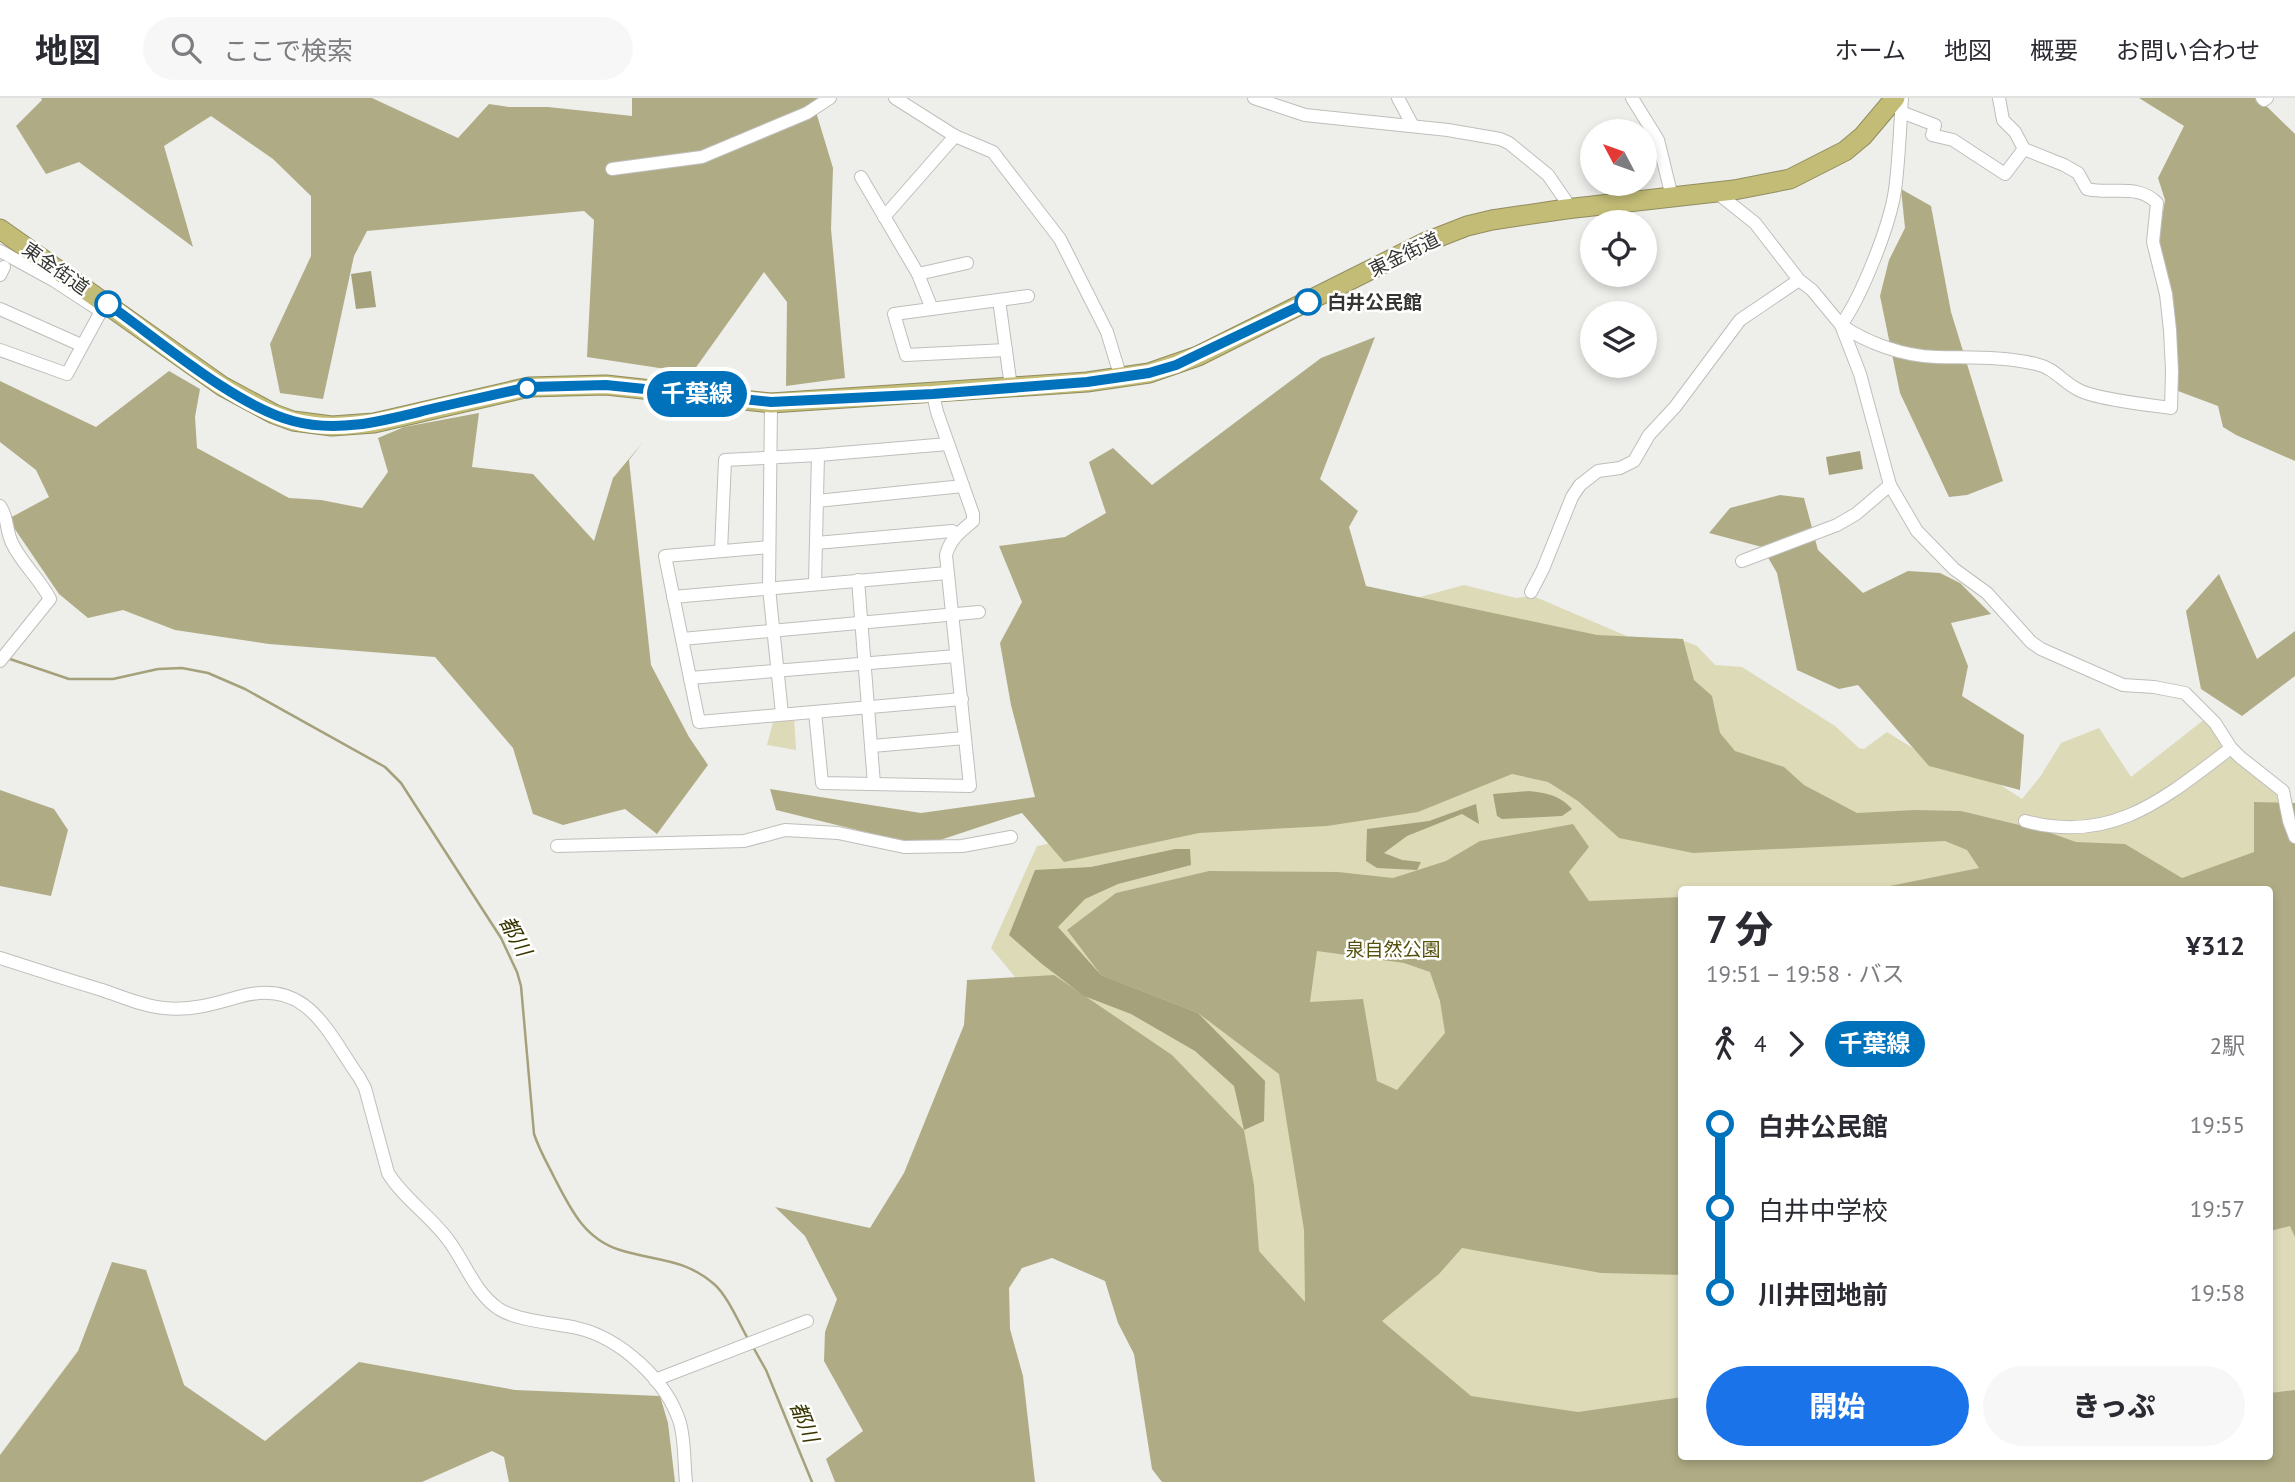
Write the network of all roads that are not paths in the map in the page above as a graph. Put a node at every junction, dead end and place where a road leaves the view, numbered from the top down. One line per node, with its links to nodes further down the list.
1 (830, 98): 12 (street)
2 (895, 98): 10 (street)
3 (1254, 98): 9 (street)
4 (1398, 98): 9 (street)
5 (1632, 98): 15 (street)
6 (1902, 98): 8 (street)
7 (1999, 98): 11 (street)
8 (1898, 105): 11 (street); 14 (highway, 東金街道); 28 (street)
9 (1413, 126): 16 (street)
10 (955, 136): 17 (street); 32 (street)
11 (2024, 149): 28 (street)
12 (611, 169)
13 (861, 177): 17 (street)
14 (1717, 192): 15 (highway, 東金街道); 22 (street)
15 (1672, 197): 16 (highway, 東金街道)
16 (1566, 209): 32 (highway, 東金街道)
17 (884, 217): 21 (street)
18 (0, 229): 25 (highway, 東金街道)
19 (0, 251): 25 (street)
20 (967, 263): 21 (street)
21 (918, 274): 27 (street)
22 (1799, 280): 28 (street); 52 (street)
23 (1028, 296): 24 (street)
24 (999, 300): 27 (street); 31 (street)
25 (103, 306): 29 (street); 35 (highway, 東金街道)
26 (0, 309): 29 (street)
27 (932, 309): 31 (street)
28 (1841, 325): 39 (street)
29 (81, 345): 30 (street)
30 (0, 350)
31 (1006, 350): 33 (street)
32 (1121, 378): 33 (highway, 東金街道)
33 (1011, 387): 34 (highway, 東金街道)
34 (933, 394): 35 (highway, 東金街道); 36 (street)
35 (771, 402): 38 (street)
36 (948, 444): 37 (street); 40 (street)
37 (818, 455): 38 (street); 41 (street)
38 (771, 459): 45 (street); 46 (street)
39 (1890, 485): 47 (street); 70 (street)
40 (963, 486): 41 (street); 43 (street)
41 (817, 501): 44 (street)
42 (0, 506): 60 (street)
43 (957, 534): 44 (street); 48 (street)
44 (816, 543): 50 (street)
45 (769, 547): 46 (street); 51 (street)
46 (721, 551): 53 (street)
47 (1742, 561)
48 (947, 573): 49 (street); 55 (street)
49 (858, 580): 50 (street); 56 (street)
50 (815, 583): 51 (street)
51 (769, 588): 53 (street); 57 (street)
52 (1531, 592)
53 (673, 597): 58 (street)
54 (979, 612): 55 (street)
55 (951, 615): 56 (street); 59 (street)
56 (862, 622): 57 (street); 61 (street)
57 (773, 630): 58 (street); 62 (street)
58 (682, 639): 63 (street)
59 (956, 656): 61 (street); 64 (street)
60 (0, 661)
61 (865, 663): 62 (street); 65 (street)
62 (777, 671): 63 (street); 67 (street)
63 (690, 678): 67 (street)
64 (962, 699): 65 (street); 68 (street)
65 (869, 707): 66 (street); 69 (street)
66 (815, 712): 67 (street); 71 (street)
67 (782, 714)
68 (965, 738): 69 (street); 71 (street)
69 (872, 746): 71 (street)
70 (2231, 748): 72 (street); 74 (street)
71 (874, 784)
72 (2025, 821)
73 (1011, 837): 75 (street)
74 (2295, 837)
75 (557, 846)
76 (0, 958): 78 (street)
77 (807, 1321): 78 (street)
78 (655, 1380): 79 (street)
79 (686, 1482)

